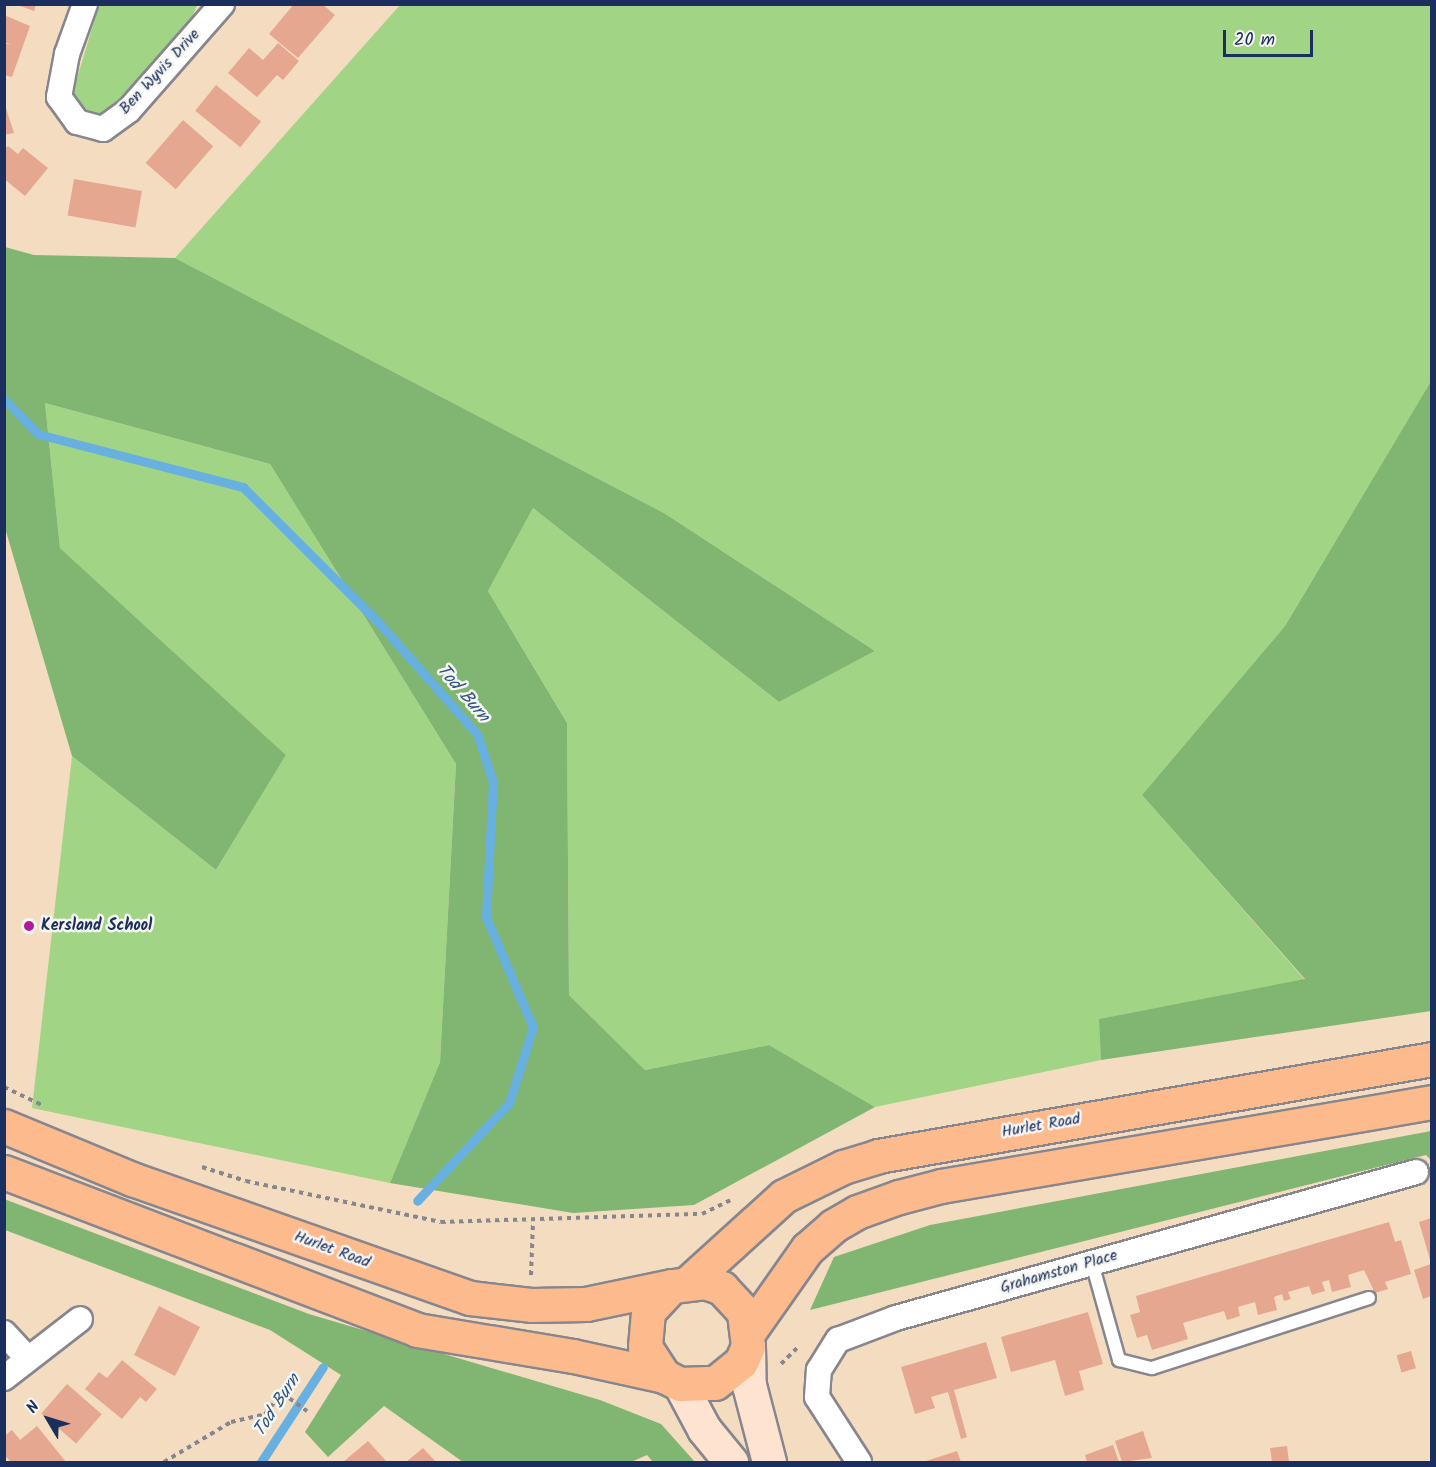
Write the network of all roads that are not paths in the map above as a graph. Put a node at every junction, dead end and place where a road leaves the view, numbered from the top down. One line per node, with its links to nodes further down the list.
1 (86, 4): 2 (street, Ben Wyvis Drive)
2 (222, 4)
3 (1431, 1059): 9 (main road, Hurlet Road)
4 (1431, 1102): 13 (main road)
5 (4, 1126): 9 (main road, Hurlet Road)
6 (4, 1172): 16 (main road)
7 (1416, 1172): 8 (street, Grahamston Place)
8 (1092, 1263): 10 (lane); 19 (street, Grahamston Place)
9 (680, 1284): 13 (main road); 16 (main road)
10 (1369, 1298)
11 (80, 1318): 14 (street)
12 (4, 1333): 14 (street)
13 (748, 1340): 16 (main road); 18 (main road)
14 (28, 1359): 15 (street)
15 (4, 1378)
16 (672, 1380): 17 (main road)
17 (731, 1462)
18 (769, 1462)
19 (859, 1462)

